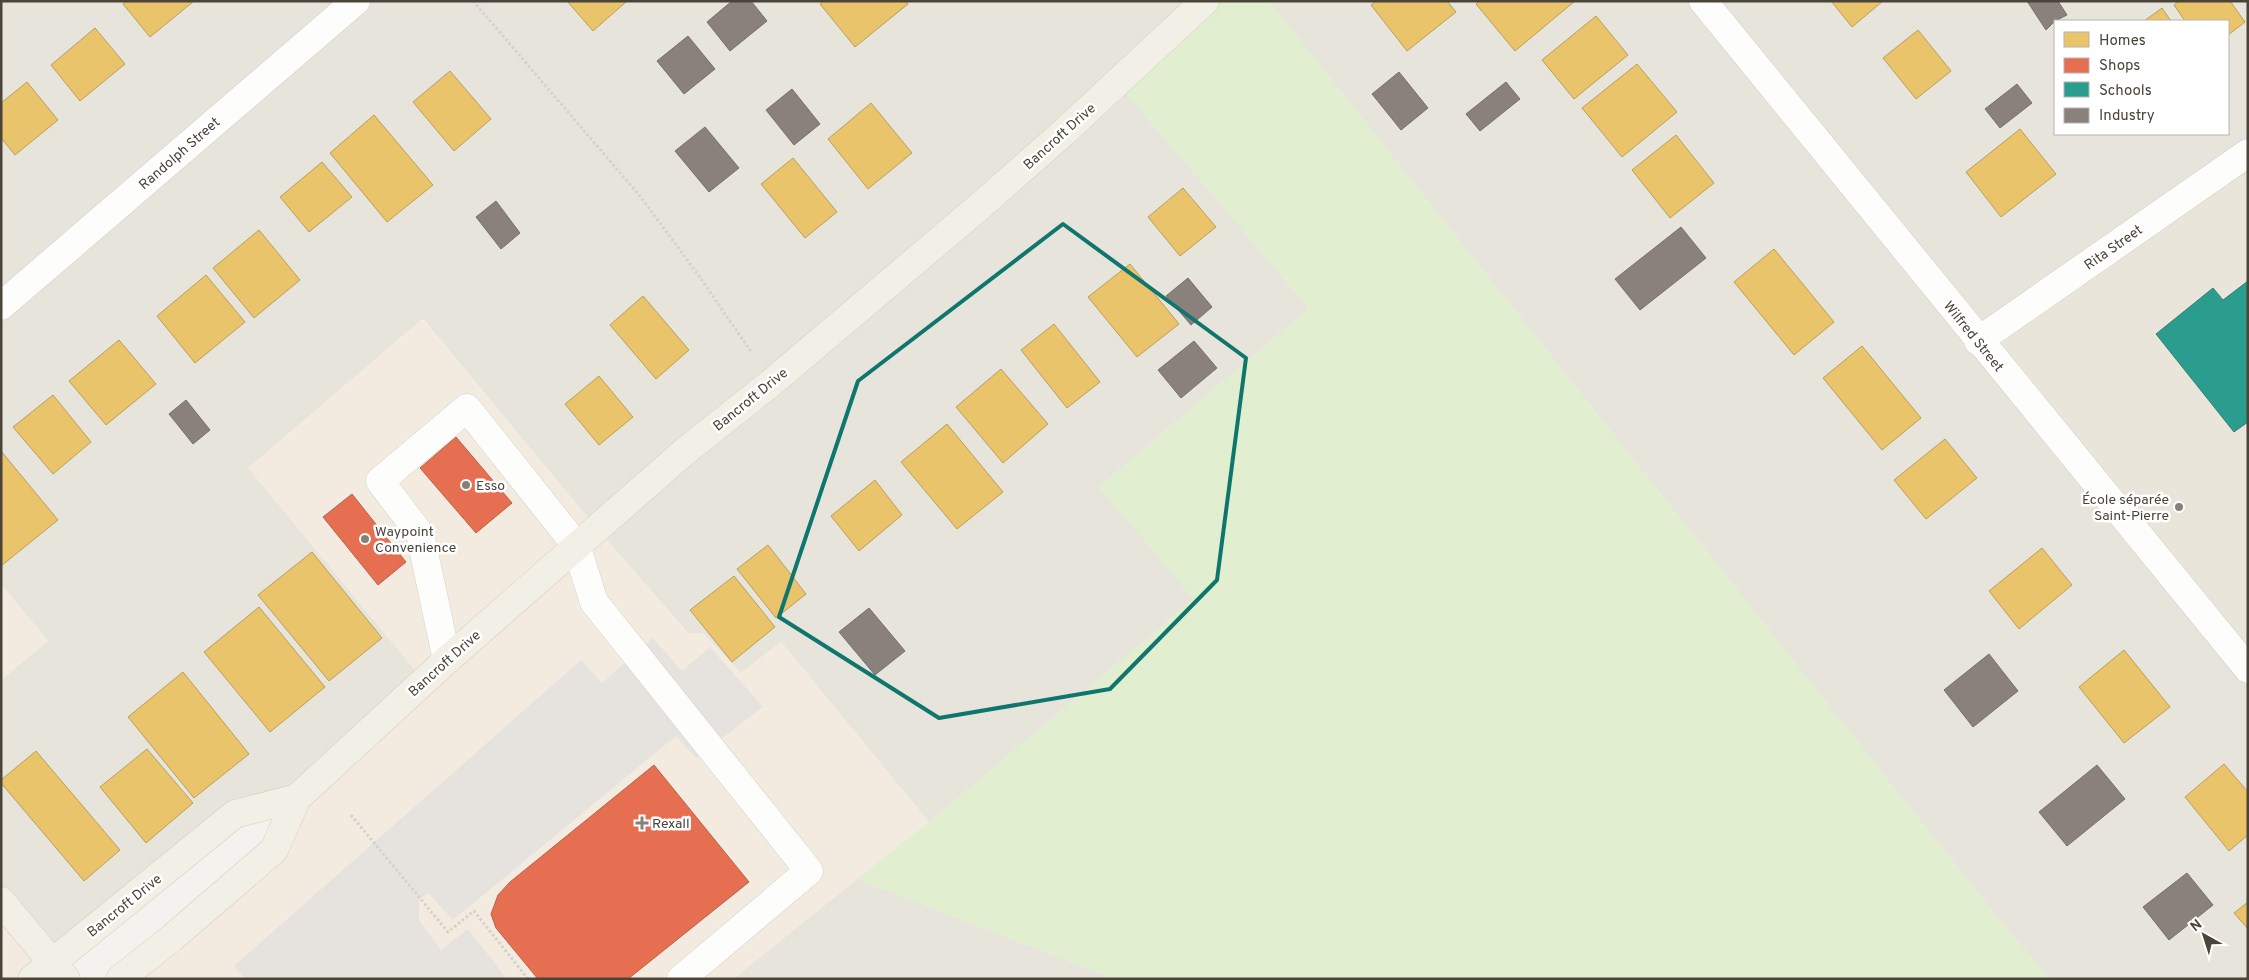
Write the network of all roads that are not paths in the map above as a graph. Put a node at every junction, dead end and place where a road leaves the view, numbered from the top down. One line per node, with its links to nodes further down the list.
1 (356, 1): 5 (street, Randolph Street)
2 (1205, 1): 7 (main road, Bancroft Drive)
3 (1703, 1): 6 (street, Wilfred Street)
4 (2248, 153): 6 (street, Rita Street)
5 (1, 306)
6 (1978, 341): 9 (street, Wilfred Street)
7 (576, 545): 8 (main road, Bancroft Drive); 8 (street); 15 (street)
8 (447, 660): 10 (main road, Bancroft Drive)
9 (2248, 670)
10 (297, 798): 12 (main road, Bancroft Drive); 14 (main road, Bancroft Drive)
11 (1, 900): 12 (main road)
12 (59, 970): 13 (main road, Bancroft Drive)
13 (32, 979)
14 (120, 979)
15 (680, 979)

